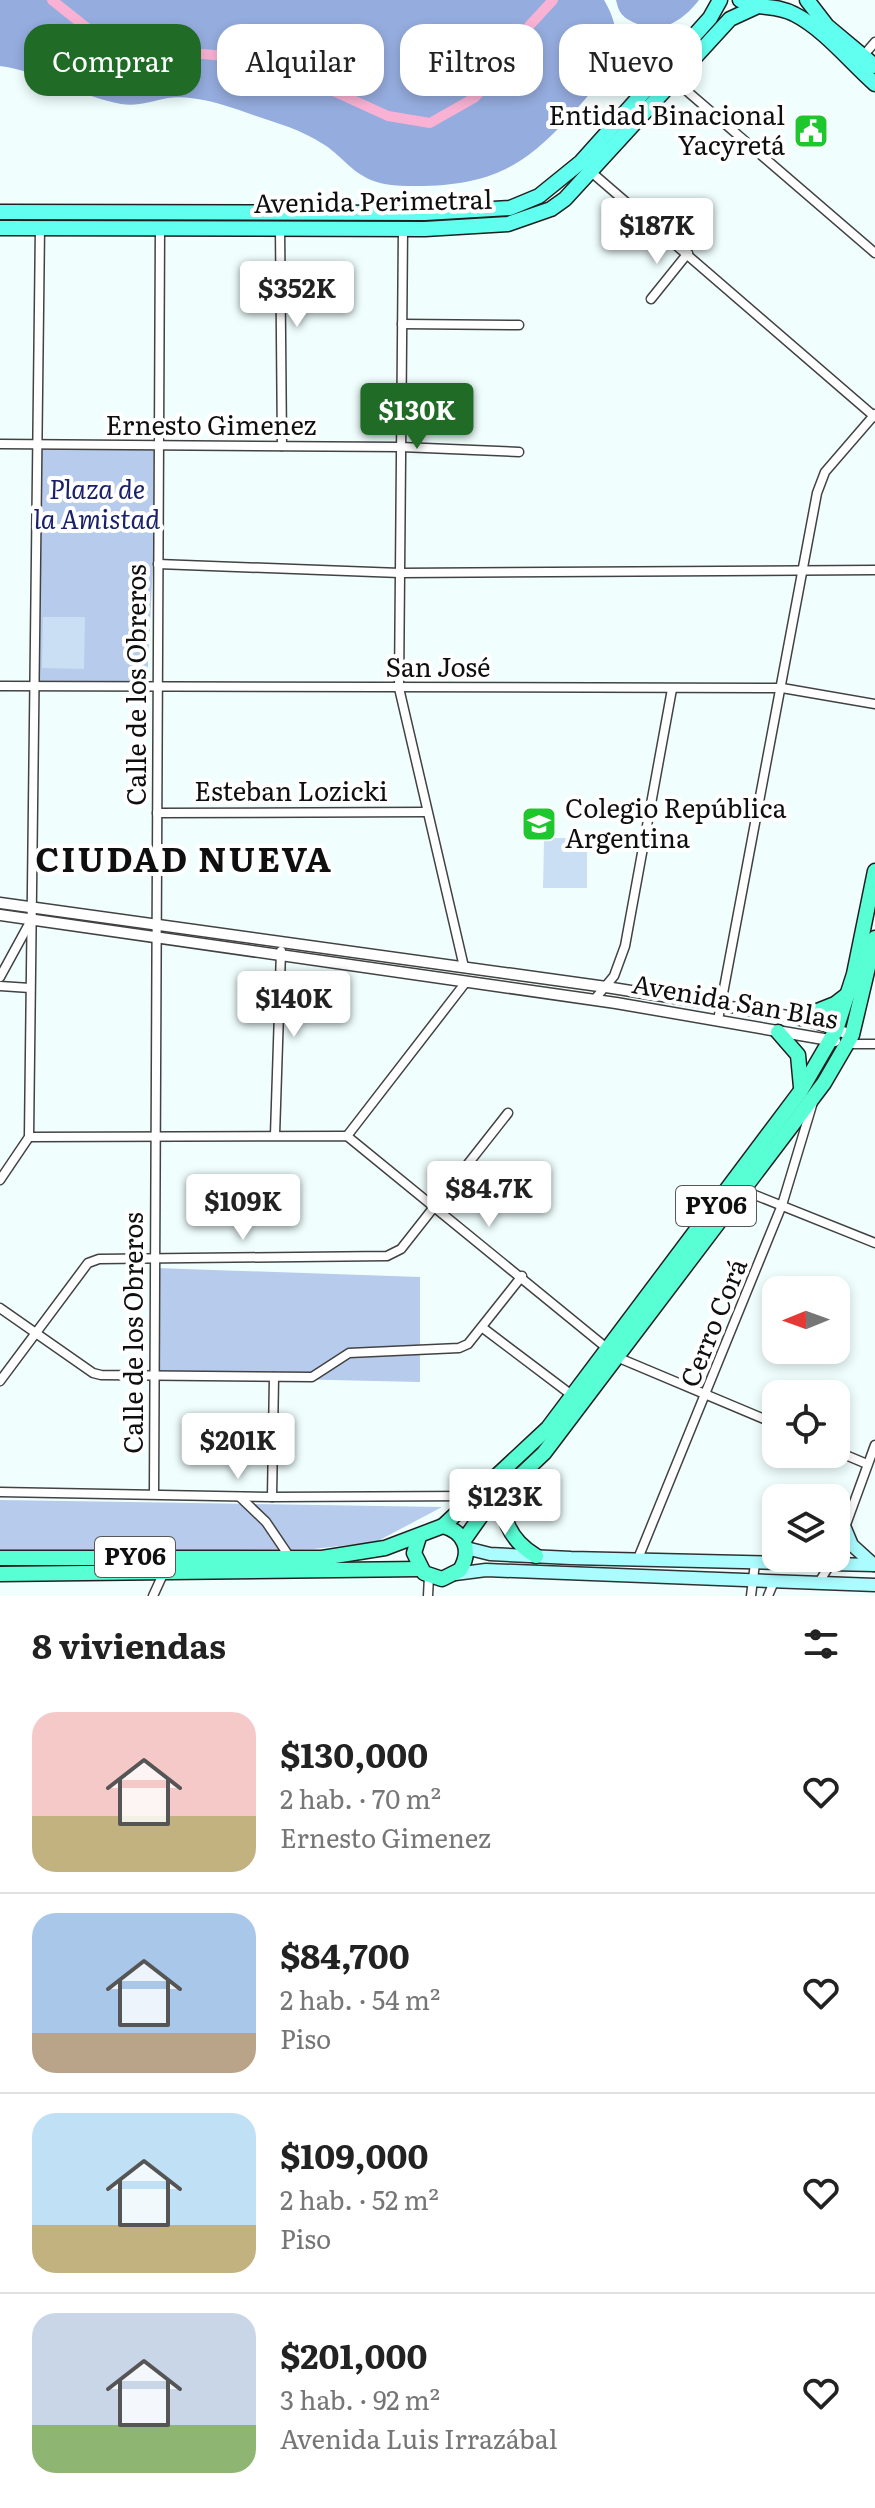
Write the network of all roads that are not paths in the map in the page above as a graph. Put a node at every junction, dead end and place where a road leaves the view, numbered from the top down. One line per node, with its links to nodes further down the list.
1 (720, 0): 5 (main road, Avenida Perimetral)
2 (740, 0): 4 (main road)
3 (807, 0): 8 (main road)
4 (767, 4): 7 (main road, Avenida Perimetral); 8 (main road)
5 (702, 27)
6 (875, 42): 8 (street)
7 (702, 51)
8 (859, 61): 9 (main road); 10 (main road)
9 (875, 66)
10 (875, 84)
11 (642, 96): 14 (main road, Avenida Perimetral)
12 (659, 96): 14 (main road, Avenida Perimetral)
13 (692, 96): 23 (street)
14 (586, 167): 19 (main road, Avenida Perimetral); 22 (street)
15 (0, 212): 16 (main road, Avenida Perimetral)
16 (41, 212): 18 (main road, Avenida Perimetral); 21 (street)
17 (280, 219): 18 (main road, Avenida Perimetral); 19 (main road, Avenida Perimetral); 31 (street)
18 (160, 221): 21 (main road, Avenida Perimetral); 30 (street, Calle de los Obreros)
19 (403, 221): 25 (street)
20 (0, 228): 21 (main road, Avenida Perimetral)
21 (40, 229): 29 (street)
22 (688, 253): 24 (street); 27 (street)
23 (875, 253)
24 (651, 299)
25 (402, 324): 26 (street); 32 (street)
26 (519, 325)
27 (874, 415): 37 (street)
28 (0, 444): 29 (street, Ernesto Gimenez)
29 (37, 445): 30 (street, Ernesto Gimenez); 39 (street)
30 (159, 446): 31 (street, Ernesto Gimenez); 34 (street, Calle de los Obreros)
31 (282, 446): 32 (street, Ernesto Gimenez)
32 (401, 447): 33 (street, Ernesto Gimenez); 36 (street)
33 (519, 452)
34 (158, 564): 36 (street); 40 (street, Calle de los Obreros)
35 (875, 570): 37 (street)
36 (400, 573): 37 (street); 41 (street)
37 (802, 573): 42 (street)
38 (0, 686): 39 (street, San José)
39 (34, 686): 40 (street, San José); 49 (street)
40 (158, 687): 41 (street, San José); 46 (street, Calle de los Obreros)
41 (399, 688): 43 (street, San José); 45 (street)
42 (782, 688): 43 (street, San José); 44 (street, San José); 65 (street)
43 (672, 689): 61 (street)
44 (875, 704)
45 (426, 812): 46 (street, Esteban Lozicki); 57 (street)
46 (157, 813): 52 (street, Calle de los Obreros)
47 (875, 871): 63 (highway, PY06)
48 (0, 903): 49 (street, Avenida San Blas)
49 (31, 908): 51 (street); 52 (street, Avenida San Blas)
50 (0, 915): 51 (street, Avenida San Blas)
51 (31, 920): 53 (street, Avenida San Blas); 58 (street); 62 (street)
52 (156, 922): 53 (street, Calle de los Obreros); 55 (street, Avenida San Blas)
53 (156, 936): 56 (street, Avenida San Blas); 78 (street, Calle de los Obreros)
54 (875, 938): 70 (highway, PY06)
55 (281, 943): 56 (street); 57 (street, Avenida San Blas)
56 (281, 956): 59 (street, Avenida San Blas); 75 (street)
57 (464, 967): 61 (street, Avenida San Blas)
58 (0, 977)
59 (466, 982): 64 (street, Avenida San Blas); 76 (street)
60 (0, 986): 62 (street)
61 (606, 987): 64 (street); 65 (street, Avenida San Blas)
62 (30, 988): 77 (street)
63 (848, 994): 66 (highway); 69 (highway, PY06)
64 (594, 1000): 67 (street, Avenida San Blas)
65 (721, 1008): 66 (street, Avenida San Blas); 67 (street)
66 (800, 1018): 69 (street, Avenida San Blas)
67 (718, 1020): 68 (street, Avenida San Blas)
68 (778, 1032): 69 (street, Avenida San Blas); 72 (highway)
69 (834, 1035): 70 (street, Avenida San Blas); 72 (highway, PY06)
70 (850, 1040): 71 (street, Avenida San Blas); 73 (highway, PY06)
71 (873, 1044)
72 (800, 1092): 89 (highway, PY06)
73 (815, 1096): 80 (highway, PY06); 81 (street, Cerro Corá)
74 (508, 1113): 82 (street)
75 (275, 1135): 76 (street); 78 (street)
76 (347, 1136): 82 (street)
77 (29, 1137): 78 (street); 79 (street)
78 (155, 1137): 84 (street, Calle de los Obreros)
79 (0, 1180)
80 (745, 1191): 81 (street); 89 (highway, PY06)
81 (782, 1205): 83 (street); 93 (street, Cerro Corá)
82 (435, 1206): 84 (street); 85 (street)
83 (875, 1243)
84 (155, 1259): 88 (street); 90 (street, Calle de los Obreros)
85 (522, 1276): 87 (street); 89 (street)
86 (0, 1308): 88 (street)
87 (483, 1328): 91 (street); 94 (street)
88 (34, 1334): 90 (street); 92 (street)
89 (615, 1352): 93 (street); 94 (highway, PY06); 99 (highway, PY06)
90 (154, 1376): 91 (street); 101 (street, Calle de los Obreros)
91 (274, 1377): 104 (street)
92 (0, 1381)
93 (707, 1394): 95 (street); 114 (street, Cerro Corá)
94 (573, 1396): 102 (highway, PY06)
95 (762, 1418)
96 (875, 1445): 98 (street)
97 (850, 1457): 98 (street)
98 (867, 1464): 105 (street)
99 (516, 1479): 109 (highway, PY06); 111 (highway)
100 (0, 1492): 101 (street)
101 (154, 1493): 103 (street)
102 (476, 1496): 104 (street); 106 (highway, PY06)
103 (240, 1497): 104 (street); 113 (street)
104 (272, 1497)
105 (850, 1510)
106 (443, 1526): 107 (highway, PY06); 109 (highway)
107 (419, 1537): 113 (highway, PY06); 119 (highway)
108 (850, 1540): 118 (main road)
109 (465, 1544): 111 (main road); 123 (highway, PY06)
110 (170, 1556): 112 (highway, PY06); 113 (highway, PY06); 121 (street)
111 (536, 1556): 114 (main road)
112 (0, 1558)
113 (292, 1559)
114 (637, 1561): 116 (main road)
115 (850, 1561): 118 (main road)
116 (755, 1563): 117 (main road); 126 (street)
117 (762, 1563)
118 (874, 1565)
119 (424, 1572): 121 (highway, PY06); 123 (highway, PY06); 129 (street)
120 (825, 1572): 124 (street)
121 (163, 1573): 122 (highway, PY06); 128 (street)
122 (0, 1574)
123 (455, 1574): 126 (main road)
124 (817, 1584): 125 (main road); 127 (main road)
125 (870, 1589)
126 (753, 1590): 127 (main road)
127 (771, 1590)
128 (153, 1596)
129 (428, 1596)

